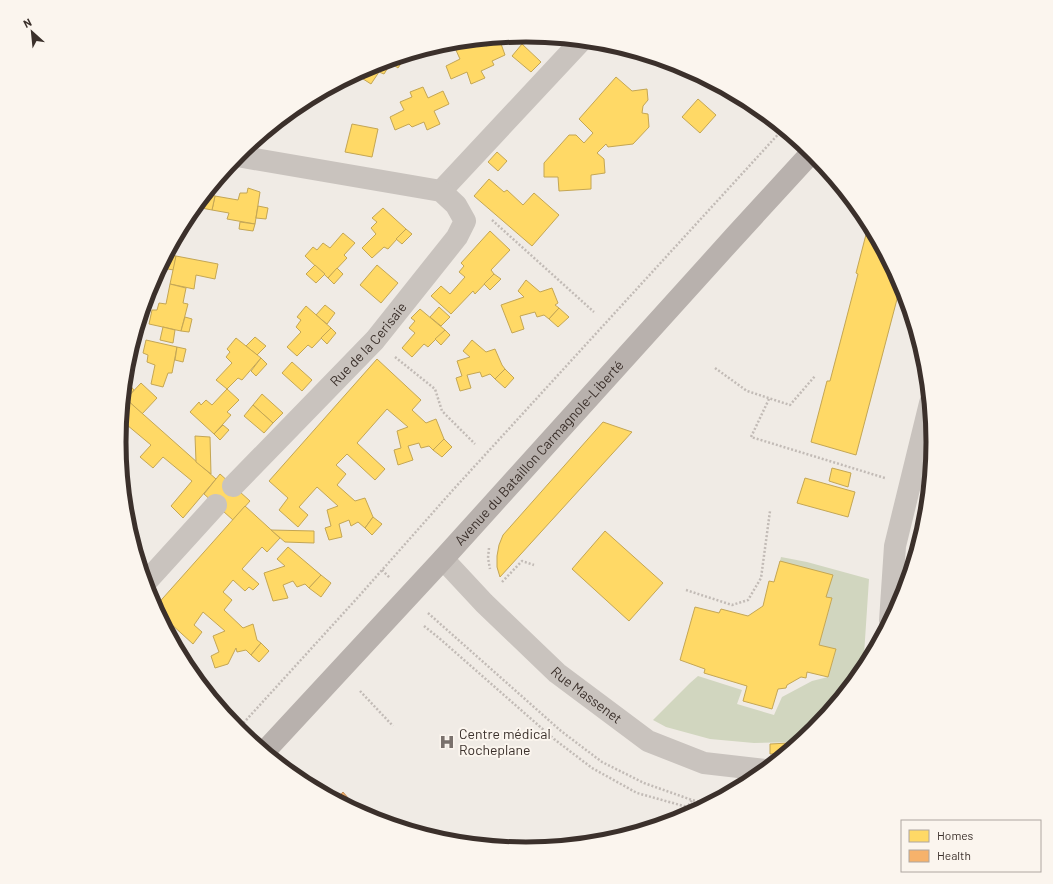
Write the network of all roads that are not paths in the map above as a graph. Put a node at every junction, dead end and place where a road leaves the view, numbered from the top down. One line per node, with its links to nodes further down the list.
1 (576, 47): 4 (street)
2 (246, 157): 4 (street)
3 (807, 157): 9 (main road, Avenue du Bataillon Carmagnole-Liberté)
4 (441, 191): 7 (street, Rue de la Cerisaie)
5 (926, 442): 6 (street)
6 (924, 462): 11 (street)
7 (233, 486)
8 (216, 505): 10 (street)
9 (443, 559): 12 (main road, Avenue du Bataillon Carmagnole-Liberté); 13 (street, Rue Massenet)
10 (150, 577)
11 (891, 606)
12 (268, 747)
13 (757, 769)

